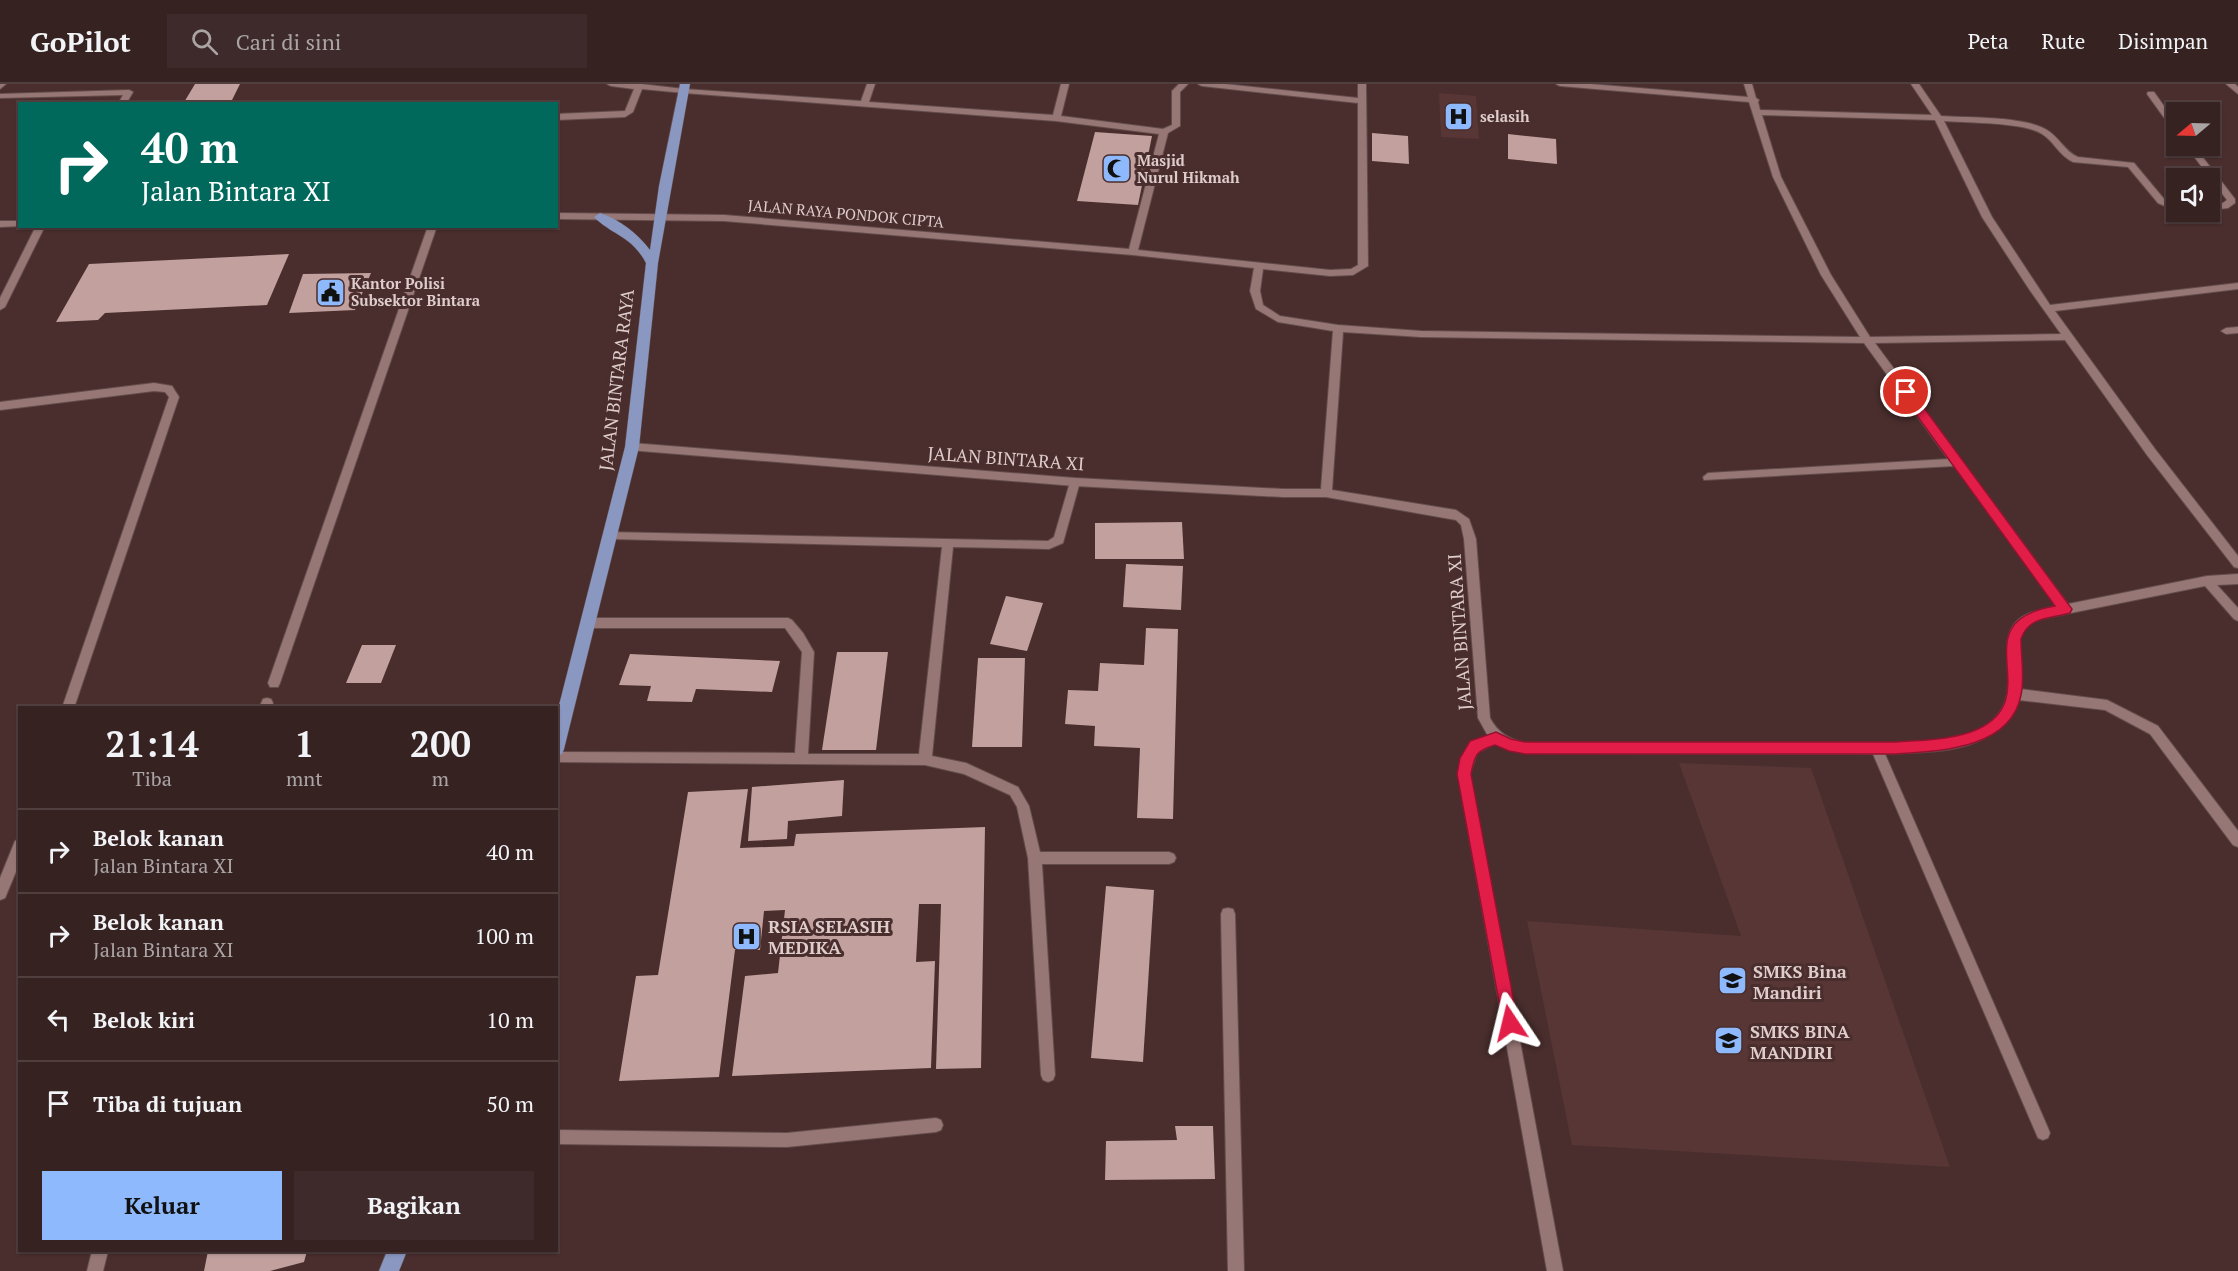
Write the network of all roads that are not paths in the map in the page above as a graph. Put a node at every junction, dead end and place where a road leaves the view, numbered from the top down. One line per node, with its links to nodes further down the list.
1 (135, 84): 14 (street)
2 (611, 84): 12 (street)
3 (871, 84): 21 (street)
4 (1065, 84): 25 (street)
5 (1184, 84): 27 (street)
6 (1202, 84): 19 (street)
7 (1362, 84): 19 (street)
8 (1560, 84): 18 (street)
9 (1748, 84): 18 (street)
10 (1915, 84): 26 (street)
11 (2230, 84): 15 (street)
12 (639, 86): 13 (street); 24 (street)
13 (685, 88): 21 (street); 35 (main road, JALAN BINTARA RAYA)
14 (129, 92): 17 (street); 20 (street)
15 (2238, 92)
16 (2151, 94): 23 (street)
17 (0, 96)
18 (1755, 100): 22 (street)
19 (1362, 101): 42 (street, JALAN RAYA PONDOK CIPTA)
20 (123, 102)
21 (864, 104): 25 (street)
22 (1757, 112): 26 (street); 50 (street)
23 (2166, 114)
24 (558, 117)
25 (1056, 118): 27 (street)
26 (1938, 118): 31 (street); 45 (street)
27 (1164, 132): 40 (street)
28 (2198, 156): 29 (street)
29 (2207, 168)
30 (2220, 185): 32 (street)
31 (2166, 203)
32 (2220, 206)
33 (558, 216): 34 (street, JALAN RAYA PONDOK CIPTA)
34 (600, 217): 35 (street, JALAN RAYA PONDOK CIPTA); 41 (main road)
35 (661, 219): 40 (street, JALAN RAYA PONDOK CIPTA); 41 (main road, JALAN BINTARA RAYA)
36 (0, 224): 37 (street)
37 (18, 224)
38 (40, 228): 44 (street)
39 (432, 228): 65 (street)
40 (1133, 252): 42 (street, JALAN RAYA PONDOK CIPTA)
41 (652, 263): 52 (main road, JALAN BINTARA RAYA)
42 (1259, 265): 46 (street)
43 (2238, 286): 45 (street)
44 (0, 307)
45 (2048, 309): 49 (street)
46 (1338, 328): 50 (street); 56 (street)
47 (2238, 330): 48 (street)
48 (2226, 331)
49 (2068, 337): 50 (street); 59 (street)
50 (1867, 340): 53 (street)
51 (0, 406): 67 (street)
52 (632, 447): 55 (street, JALAN BINTARA XI); 57 (main road, JALAN BINTARA RAYA)
53 (1957, 462): 54 (street); 62 (street)
54 (1708, 477)
55 (1075, 482): 56 (street, JALAN BINTARA XI); 58 (street)
56 (1326, 494): 68 (street, JALAN BINTARA XI)
57 (611, 535): 58 (street); 64 (main road, JALAN BINTARA RAYA)
58 (948, 543): 73 (street)
59 (2238, 564)
60 (2238, 579): 61 (street)
61 (2207, 581): 62 (street); 63 (street)
62 (2065, 609): 66 (street)
63 (2238, 616)
64 (588, 622): 69 (main road, JALAN BINTARA RAYA); 72 (street)
65 (273, 683)
66 (2015, 694): 70 (street); 74 (street)
67 (69, 706)
68 (1496, 738): 70 (street); 89 (street)
69 (558, 740)
70 (1877, 749): 82 (street)
71 (558, 757): 72 (street)
72 (801, 759): 73 (street)
73 (925, 760): 76 (street)
74 (2238, 841)
75 (18, 850): 78 (street)
76 (1035, 858): 77 (street); 80 (street)
77 (1169, 858)
78 (0, 894)
79 (1228, 914): 88 (street)
80 (1048, 1075)
81 (936, 1125): 83 (street)
82 (2043, 1133)
83 (558, 1137)
84 (100, 1252): 86 (street)
85 (397, 1252): 87 (main road)
86 (94, 1271)
87 (389, 1271)
88 (1236, 1271)
89 (1555, 1271)

